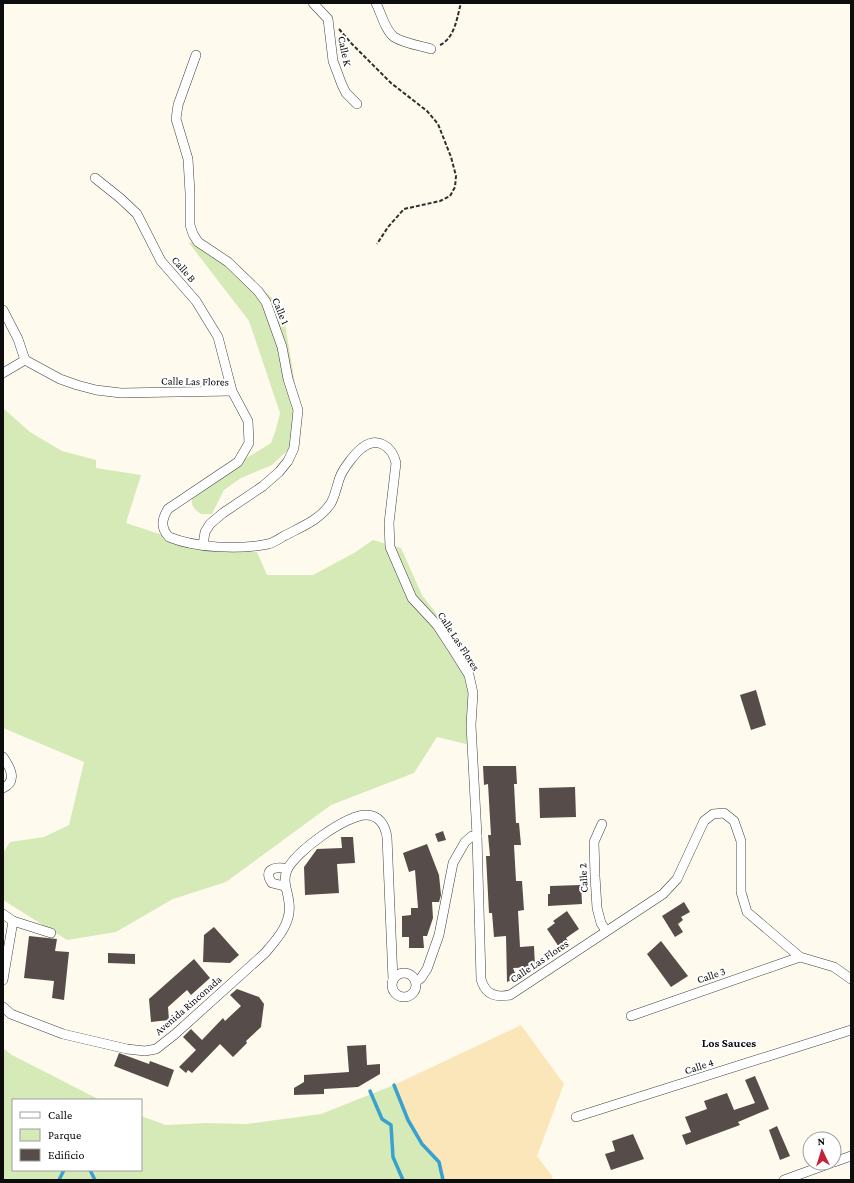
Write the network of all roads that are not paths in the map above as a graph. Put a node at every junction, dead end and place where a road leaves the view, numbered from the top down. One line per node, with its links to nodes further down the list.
1 (313, 3): 5 (street, Calle K)
2 (376, 3): 3 (street)
3 (431, 49)
4 (196, 55): 11 (street, Calle 1)
5 (357, 104)
6 (95, 178): 10 (street, Calle B)
7 (3, 310): 8 (street)
8 (25, 360): 9 (street); 10 (street, Calle Las Flores)
9 (3, 373)
10 (232, 391): 11 (street, Calle Las Flores)
11 (203, 545): 15 (street, Calle Las Flores)
12 (3, 757): 13 (street)
13 (3, 788)
14 (602, 824): 20 (street, Calle 2)
15 (477, 836): 20 (street, Calle Las Flores); 24 (street, Avenida Rinconada)
16 (288, 869): 17 (street, Avenida Rinconada); 17 (street); 23 (street, Avenida Rinconada)
17 (284, 886): 28 (street, Avenida Rinconada)
18 (3, 914): 19 (street)
19 (13, 921): 21 (street); 26 (street)
20 (606, 931): 22 (street, Calle Las Flores)
21 (51, 934)
22 (800, 957): 25 (street, Calle Las Flores); 29 (street, Calle 3)
23 (393, 966): 24 (street); 27 (street, Avenida Rinconada)
24 (410, 977): 27 (street, Avenida Rinconada); 27 (street, Avenida Rinconada)
25 (851, 979)
26 (3, 980)
27 (393, 980)
28 (3, 1007)
29 (631, 1016)
30 (851, 1030): 31 (street, Calle 4)
31 (576, 1118)
32 (809, 1171): 33 (street)
33 (784, 1180)

